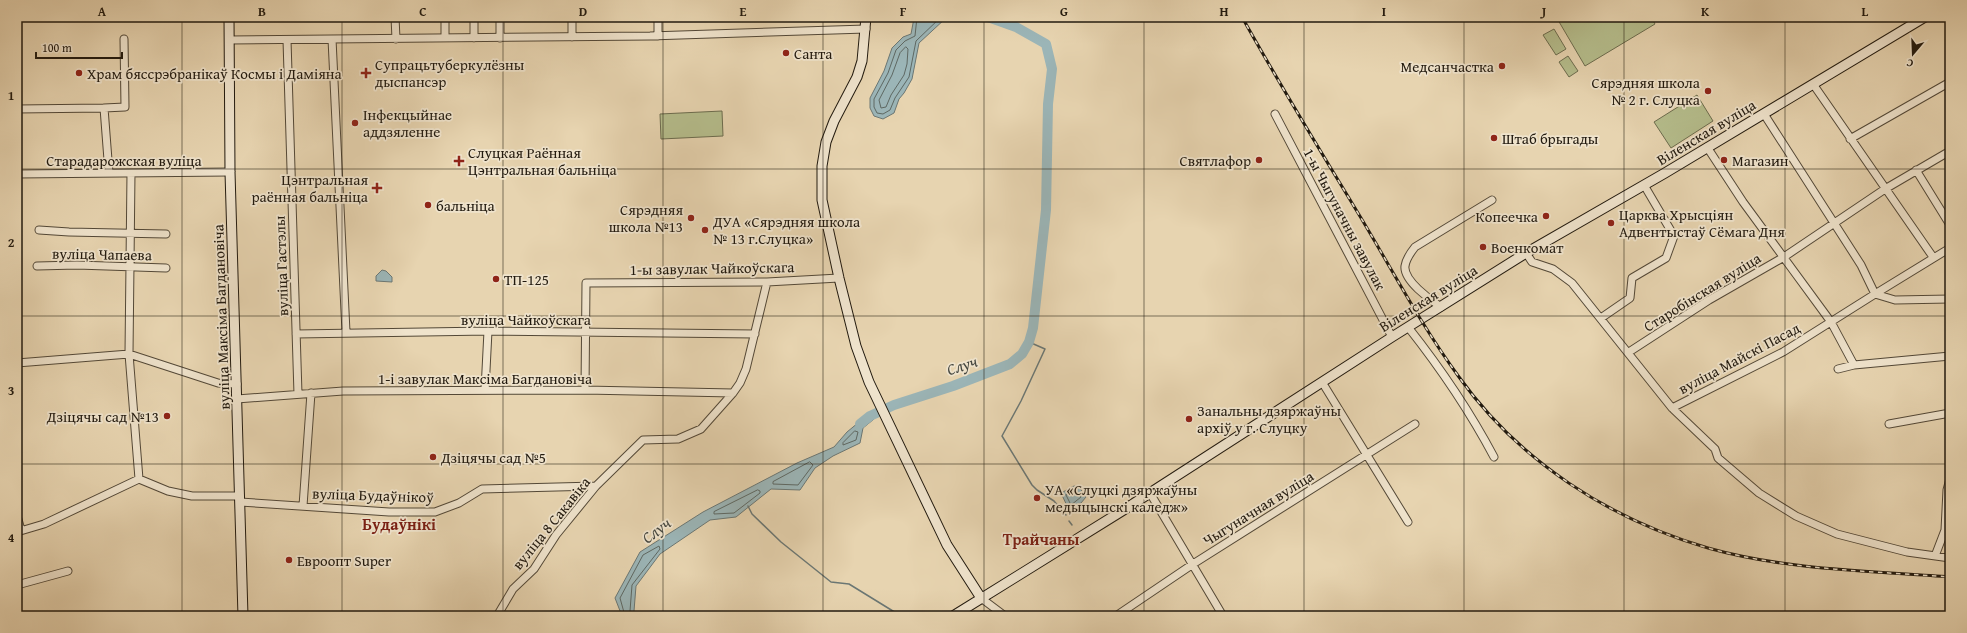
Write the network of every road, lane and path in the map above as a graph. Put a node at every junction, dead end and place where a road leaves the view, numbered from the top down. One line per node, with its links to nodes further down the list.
1 (229, 17): 18 (main road, вуліца Максіма Багдановіча)
2 (395, 17): 17 (street)
3 (445, 17): 13 (street)
4 (474, 17): 14 (street)
5 (500, 17): 15 (street)
6 (572, 17): 12 (street)
7 (658, 17): 11 (street)
8 (866, 17): 10 (main road)
9 (1925, 17): 22 (main road, Віленская вуліца)
10 (866, 29): 11 (street); 50 (main road)
11 (658, 36): 12 (street)
12 (572, 37): 15 (street)
13 (445, 38): 14 (street); 17 (street)
14 (474, 38): 15 (street)
15 (500, 38)
16 (124, 39): 23 (street)
17 (396, 39): 20 (street)
18 (229, 40): 19 (street); 31 (main road, вуліца Максіма Багдановіча)
19 (287, 40): 20 (street); 61 (street, вуліца Гастэлы)
20 (332, 40): 59 (street)
21 (1950, 82): 27 (street)
22 (1813, 84): 26 (main road, Віленская вуліца); 27 (street)
23 (104, 108): 24 (street); 32 (street)
24 (17, 109)
25 (1275, 114): 63 (street, 1-ы Чыгуначны завулак)
26 (1764, 114): 28 (main road, Віленская вуліца); 38 (street)
27 (1850, 139): 36 (street)
28 (1707, 147): 35 (main road, Віленская вуліца); 45 (street)
29 (1950, 151): 30 (street, Старобінская вуліца)
30 (1916, 170): 36 (street, Старобінская вуліца); 39 (street)
31 (230, 172): 33 (street, Старадарожская вуліца); 71 (main road, вуліца Максіма Багдановіча)
32 (109, 173): 33 (street, Старадарожская вуліца); 34 (street, Старадарожская вуліца)
33 (131, 173): 41 (street)
34 (17, 174)
35 (1644, 185): 44 (main road, Віленская вуліца); 55 (street)
36 (1885, 189): 38 (street, Старобінская вуліца); 46 (street)
37 (1492, 200): 54 (street)
38 (1834, 222): 45 (street, Старобінская вуліца); 52 (street)
39 (1950, 225)
40 (39, 230): 41 (street, вуліца Чапаева)
41 (130, 232): 42 (street, вуліца Чапаева); 48 (street)
42 (166, 234)
43 (1950, 248): 46 (street, вуліца Майскі Пасад)
44 (1526, 253): 54 (main road, Віленская вуліца); 55 (street, вуліца Майскі Пасад)
45 (1784, 257): 56 (street); 64 (street, Старобінская вуліца)
46 (1933, 257): 52 (street, вуліца Майскі Пасад)
47 (37, 266): 48 (street, вуліца Чапаева)
48 (130, 266): 49 (street, вуліца Чапаева); 65 (street)
49 (166, 268)
50 (839, 278): 51 (street, 1-ы завулак Чайкоўскага); 98 (main road)
51 (767, 282): 60 (street, 1-ы завулак Чайкоўскага); 62 (street, вуліца 8 Сакавіка)
52 (1875, 294): 53 (street); 56 (street, вуліца Майскі Пасад)
53 (1950, 299)
54 (1441, 307): 57 (main road, Віленская вуліца)
55 (1601, 318): 64 (street, вуліца Майскі Пасад)
56 (1831, 322): 68 (street); 78 (street, вуліца Майскі Пасад)
57 (1408, 327): 63 (main road, Віленская вуліца); 83 (street)
58 (488, 331): 59 (street, вуліца Чайкоўскага); 60 (street, вуліца Чайкоўскага); 72 (street)
59 (346, 332): 61 (street, вуліца Чайкоўскага)
60 (585, 332): 62 (street, вуліца Чайкоўскага); 73 (street)
61 (296, 334): 76 (street, вуліца Гастэлы)
62 (755, 334): 75 (street, вуліца 8 Сакавіка)
63 (1392, 337): 70 (main road, Віленская вуліца)
64 (1629, 352): 78 (street, вуліца Майскі Пасад)
65 (129, 354): 67 (street); 71 (street); 84 (street)
66 (1950, 356): 68 (street)
67 (17, 363)
68 (1854, 365): 69 (street)
69 (1838, 369)
70 (1322, 382): 82 (street); 87 (main road, Віленская вуліца)
71 (237, 384): 77 (main road, вуліца Максіма Багдановіча)
72 (486, 390): 73 (street, 1-і завулак Максіма Багдановіча); 74 (street, 1-і завулак Максіма Багдановіча)
73 (585, 390): 75 (street, 1-і завулак Максіма Багдановіча)
74 (311, 393): 76 (street, 1-і завулак Максіма Багдановіча); 89 (street)
75 (732, 393): 86 (street, вуліца 8 Сакавіка)
76 (298, 394): 77 (street, 1-і завулак Максіма Багдановіча)
77 (238, 399): 88 (main road, вуліца Максіма Багдановіча)
78 (1672, 408): 93 (street)
79 (1950, 414): 81 (street)
80 (1415, 424): 82 (street, Чыгуначная вуліца)
81 (1889, 424)
82 (1366, 456): 91 (street); 95 (street, Чыгуначная вуліца)
83 (1494, 457)
84 (139, 479): 88 (street, вуліца Будаўнікоў); 92 (street)
85 (1950, 479): 93 (street)
86 (596, 486): 89 (street, вуліца Будаўнікоў); 100 (street, вуліца 8 Сакавіка)
87 (1150, 493): 95 (street); 98 (main road, Віленская вуліца)
88 (240, 499): 89 (street, вуліца Будаўнікоў); 99 (main road, вуліца Максіма Багдановіча)
89 (303, 506)
90 (17, 516): 92 (street)
91 (1408, 522)
92 (19, 531)
93 (1935, 556): 94 (street)
94 (1950, 558)
95 (1193, 564): 103 (street, Чыгуначная вуліца); 104 (street)
96 (68, 571): 97 (street)
97 (17, 585)
98 (981, 598): 101 (main road, Віленская вуліца); 102 (street)
99 (243, 616)
100 (497, 616)
101 (953, 616)
102 (1005, 616)
103 (1116, 616)
104 (1223, 616)

